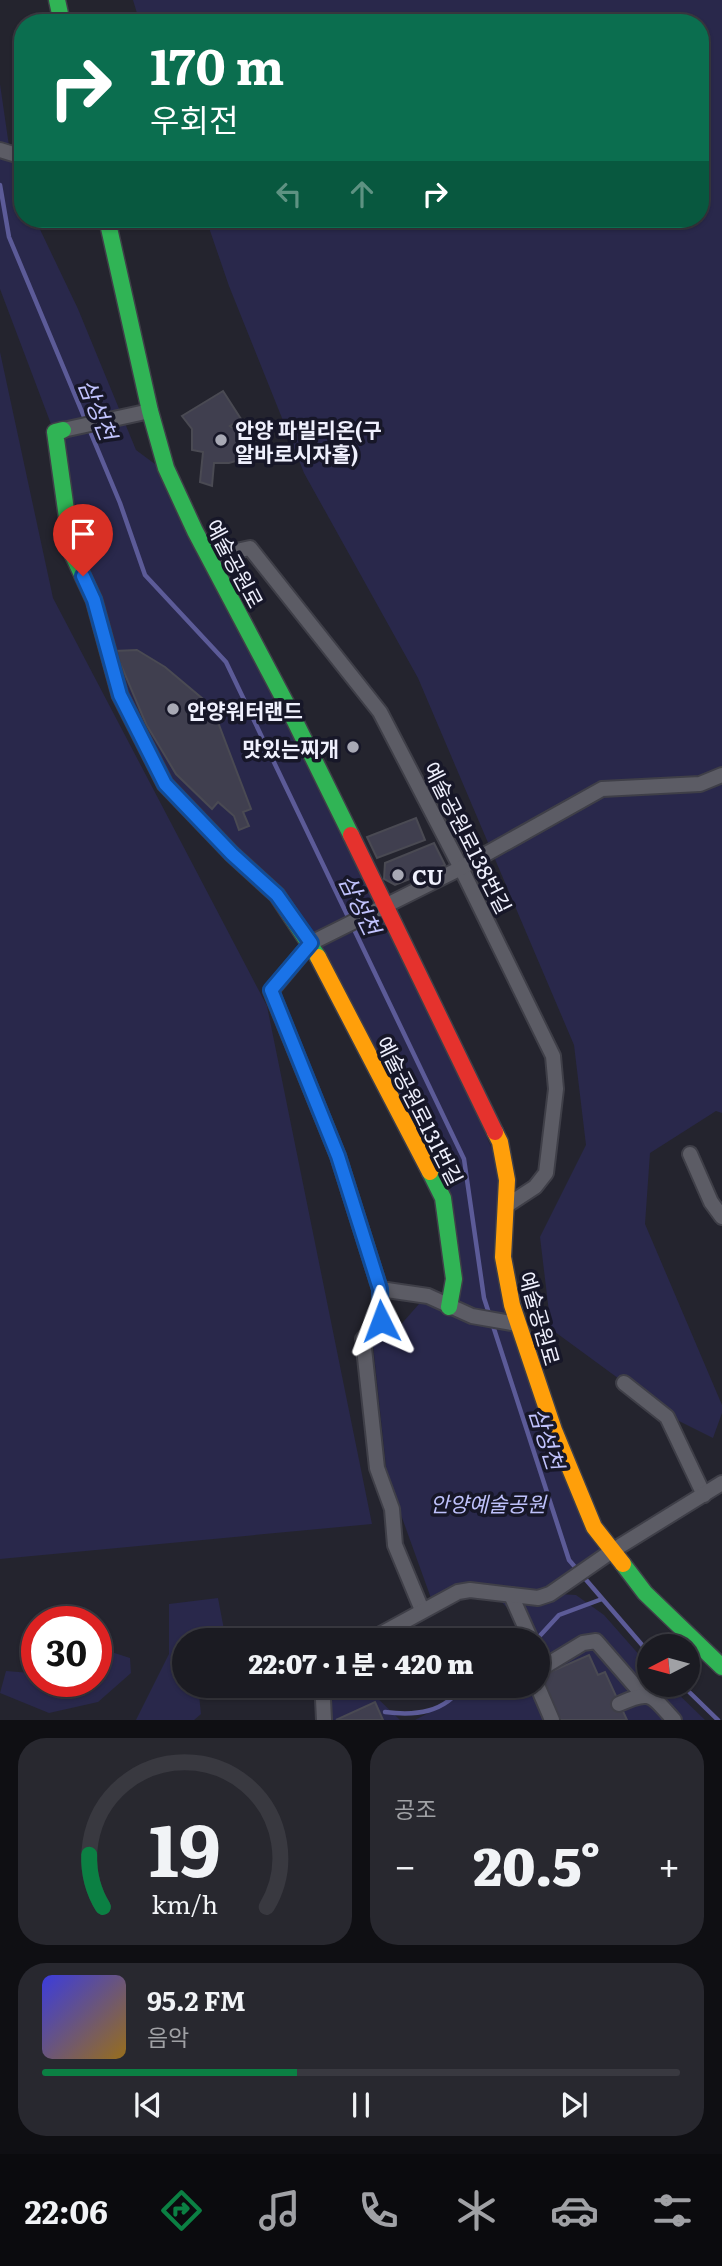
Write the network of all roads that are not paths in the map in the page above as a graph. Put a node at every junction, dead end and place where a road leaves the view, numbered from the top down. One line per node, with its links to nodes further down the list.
1 (109, 228): 2 (street, 예술공원로)
2 (150, 411): 3 (street); 4 (street, 예술공원로)
3 (63, 430): 8 (street)
4 (209, 557): 6 (street, 예술공원로138번길); 7 (street, 예술공원로)
5 (722, 775): 6 (street)
6 (461, 868): 7 (street); 10 (street, 예술공원로138번길)
7 (377, 910): 8 (street); 10 (street, 예술공원로)
8 (317, 940): 12 (street); 13 (street, 예술공원로131번길)
9 (691, 1154): 11 (street)
10 (506, 1206): 14 (street, 예술공원로)
11 (721, 1212)
12 (380, 1289): 13 (street); 20 (street)
13 (449, 1307): 14 (street)
14 (511, 1323): 18 (street, 예술공원로)
15 (624, 1383): 17 (street)
16 (722, 1483): 17 (street)
17 (704, 1495): 18 (street)
18 (607, 1555): 19 (street); 24 (street, 예술공원로)
19 (512, 1595): 20 (street); 22 (street)
20 (422, 1610): 21 (street)
21 (391, 1628)
22 (527, 1628)
23 (550, 1659): 25 (street)
24 (722, 1667)
25 (637, 1688)
26 (637, 1696): 30 (street)
27 (323, 1698): 31 (street)
28 (543, 1698): 32 (street)
29 (651, 1698): 33 (street)
30 (619, 1703)
31 (324, 1720)
32 (552, 1720)
33 (674, 1720)

